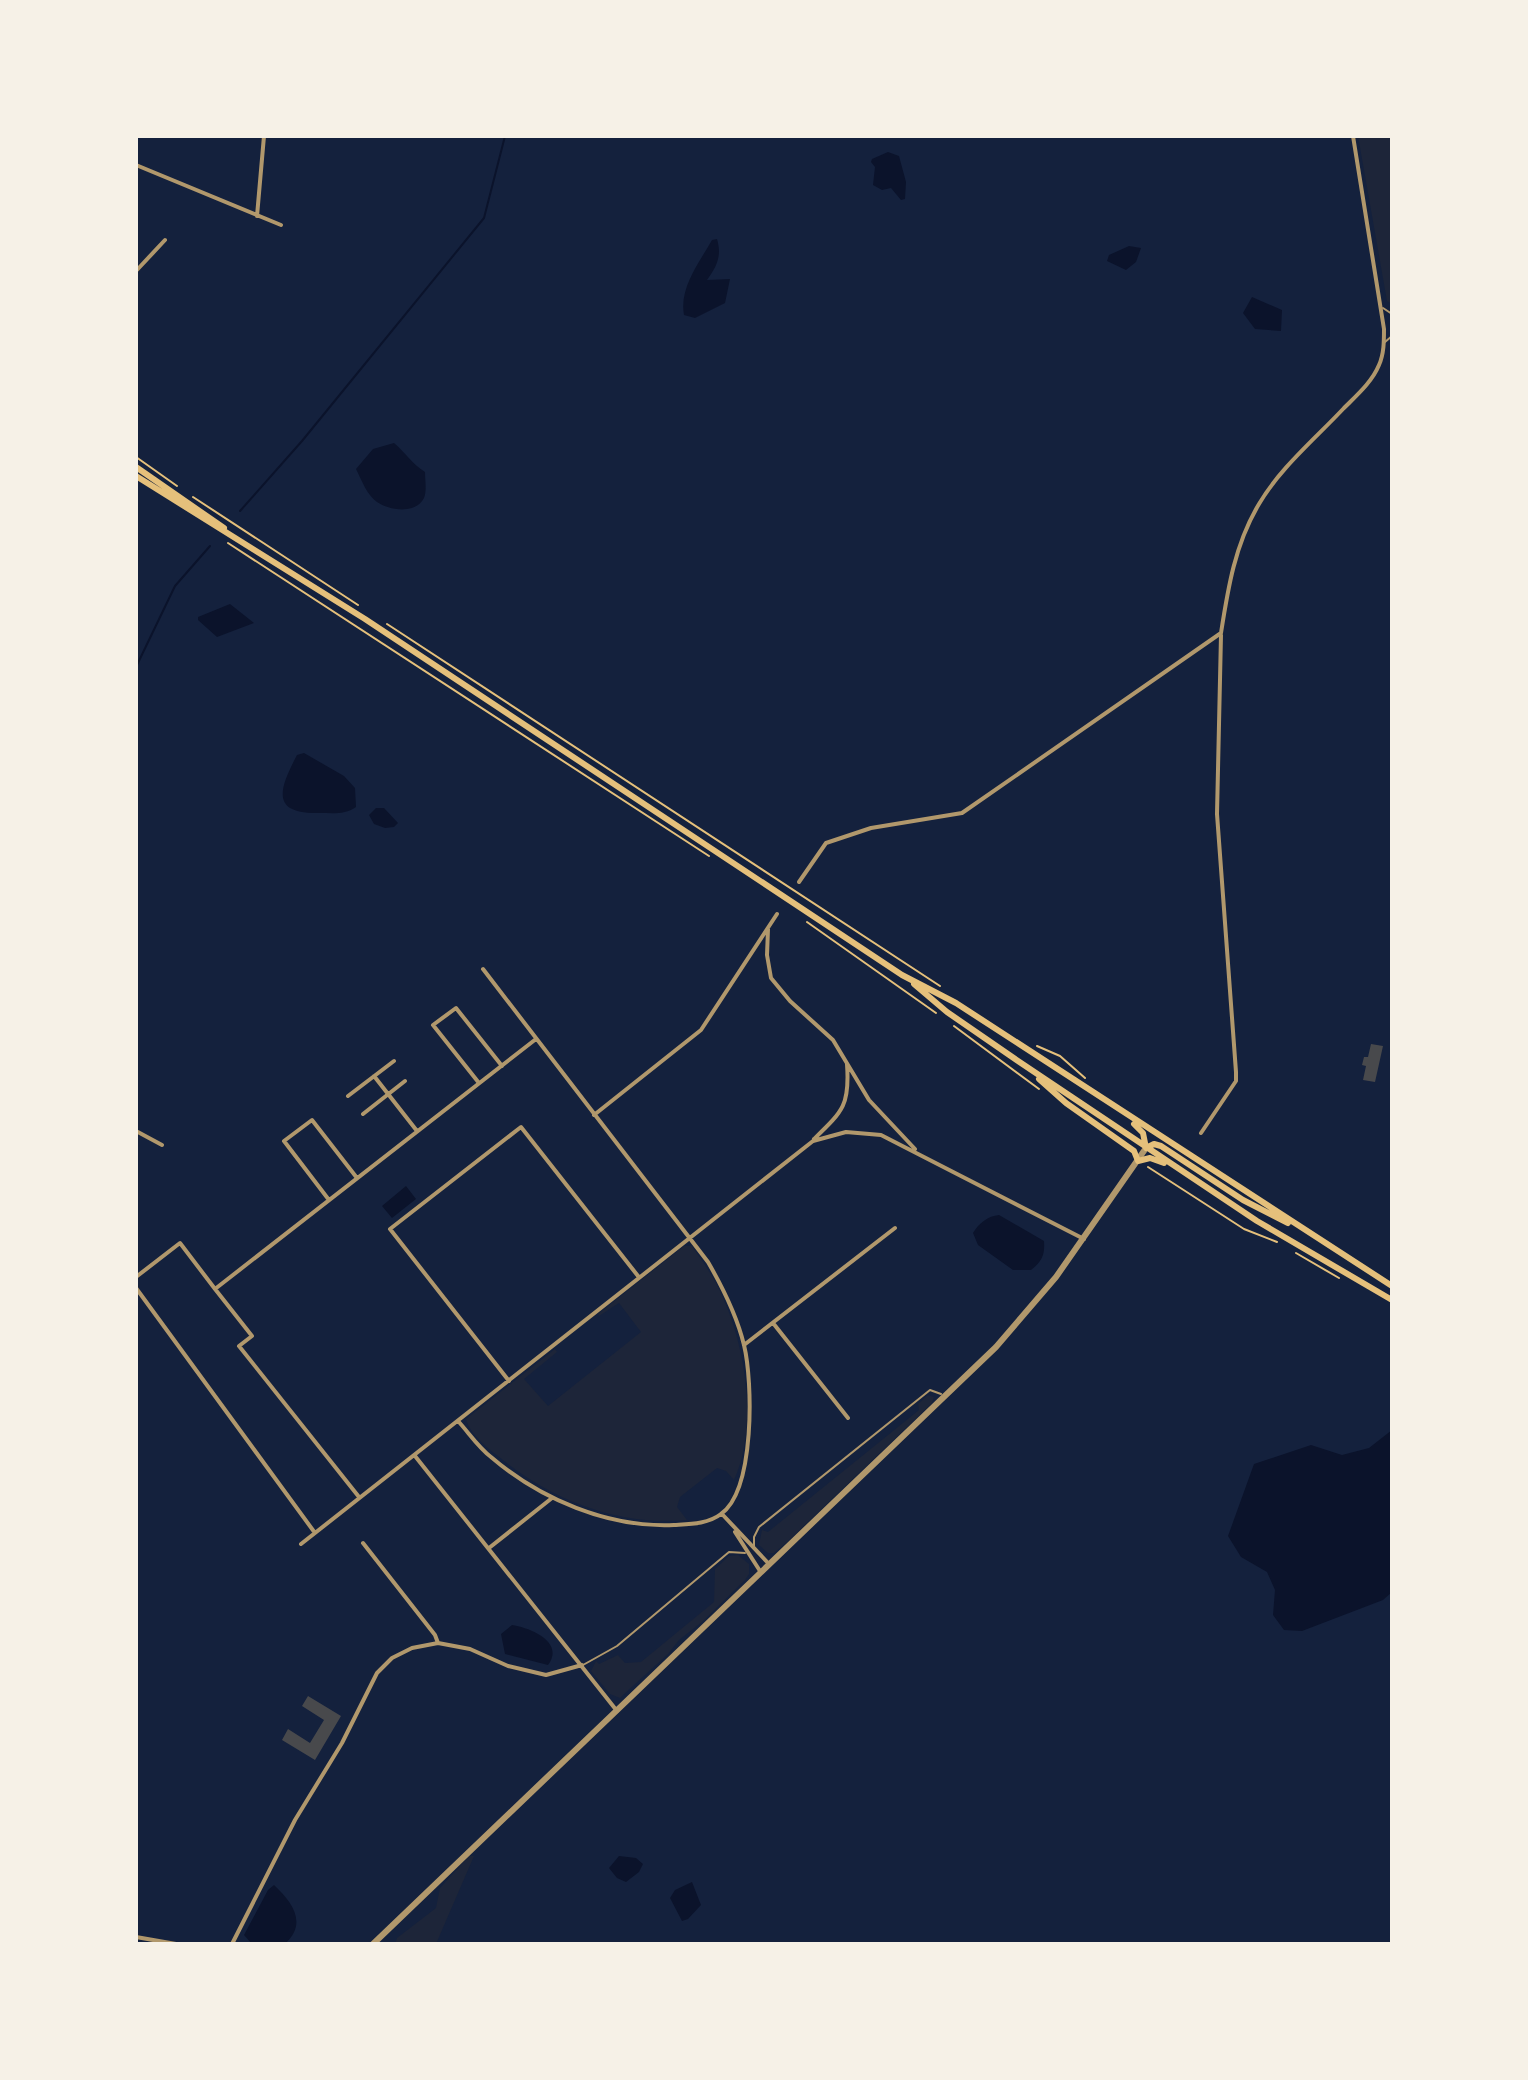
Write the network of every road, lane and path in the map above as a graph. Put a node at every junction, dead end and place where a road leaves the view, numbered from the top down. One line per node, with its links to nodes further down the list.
1 (264, 136): 4 (street)
2 (1353, 136): 8 (street)
3 (136, 165): 4 (street)
4 (257, 216): 5 (street)
5 (281, 225)
6 (165, 240): 7 (street)
7 (136, 271)
8 (1381, 306): 9 (lane); 11 (street)
9 (1392, 314)
10 (1392, 336): 11 (lane)
11 (1384, 343): 19 (street)
12 (136, 457): 17 (path)
13 (136, 467): 15 (main road)
14 (136, 476): 15 (main road)
15 (232, 535): 26 (main road)
16 (220, 537): 20 (path)
17 (367, 611)
18 (380, 620): 27 (path)
19 (1221, 633): 21 (street); 48 (street)
20 (711, 858)
21 (799, 882)
22 (777, 914): 24 (street)
23 (801, 917): 28 (path)
24 (768, 929): 35 (street); 45 (street)
25 (483, 969): 30 (street)
26 (902, 975): 34 (main road); 44 (main road)
27 (945, 989)
28 (936, 1013)
29 (947, 1021): 40 (path)
30 (536, 1039): 36 (street); 45 (street)
31 (1031, 1044): 32 (path)
32 (1053, 1052)
33 (394, 1061): 37 (street)
34 (1018, 1061): 51 (main road); 53 (main road)
35 (846, 1062): 49 (street); 52 (street)
36 (502, 1066): 39 (street); 39 (street)
37 (374, 1076): 41 (street); 42 (street)
38 (405, 1081): 41 (street)
39 (479, 1083): 47 (street)
40 (1044, 1093)
41 (388, 1094): 43 (street); 47 (street)
42 (348, 1096)
43 (363, 1114)
44 (1123, 1114): 51 (main road); 60 (main road)
45 (594, 1115): 59 (street)
46 (136, 1131): 50 (street)
47 (417, 1131): 56 (street)
48 (1201, 1133)
49 (813, 1141): 52 (street); 59 (street)
50 (162, 1145)
51 (1146, 1148): 53 (street); 54 (main road); 60 (main road)
52 (919, 1153): 61 (street)
53 (1138, 1161): 54 (main road); 61 (street)
54 (1180, 1170): 70 (main road)
55 (1158, 1173): 62 (path)
56 (357, 1178): 57 (street); 57 (street)
57 (329, 1200): 69 (street)
58 (895, 1228): 71 (street)
59 (690, 1236): 64 (street); 72 (street)
60 (1315, 1236): 67 (main road)
61 (1085, 1239): 74 (street)
62 (1279, 1243)
63 (1291, 1250): 66 (path)
64 (638, 1276): 73 (street); 73 (street)
65 (136, 1277): 69 (street)
66 (1350, 1284)
67 (1392, 1286)
68 (136, 1288): 82 (street)
69 (215, 1289): 78 (street)
70 (1392, 1300)
71 (773, 1323): 72 (street); 75 (street)
72 (744, 1345): 80 (street)
73 (509, 1381): 76 (street)
74 (945, 1397): 86 (lane); 88 (street)
75 (848, 1418)
76 (458, 1421): 77 (street); 79 (street)
77 (414, 1455): 78 (street); 85 (street)
78 (360, 1498): 82 (street)
79 (552, 1498): 80 (street); 85 (street)
80 (722, 1514): 81 (street)
81 (734, 1530): 86 (street); 87 (street)
82 (315, 1533): 84 (street)
83 (363, 1543): 90 (street)
84 (301, 1544)
85 (489, 1548): 91 (street)
86 (754, 1549): 88 (street)
87 (747, 1554): 89 (street); 91 (lane)
88 (769, 1564): 89 (street)
89 (761, 1572): 92 (street)
90 (438, 1643): 91 (street); 95 (street)
91 (582, 1665): 92 (street)
92 (617, 1711): 96 (street)
93 (136, 1937): 94 (street)
94 (176, 1944)
95 (232, 1944)
96 (373, 1944)

